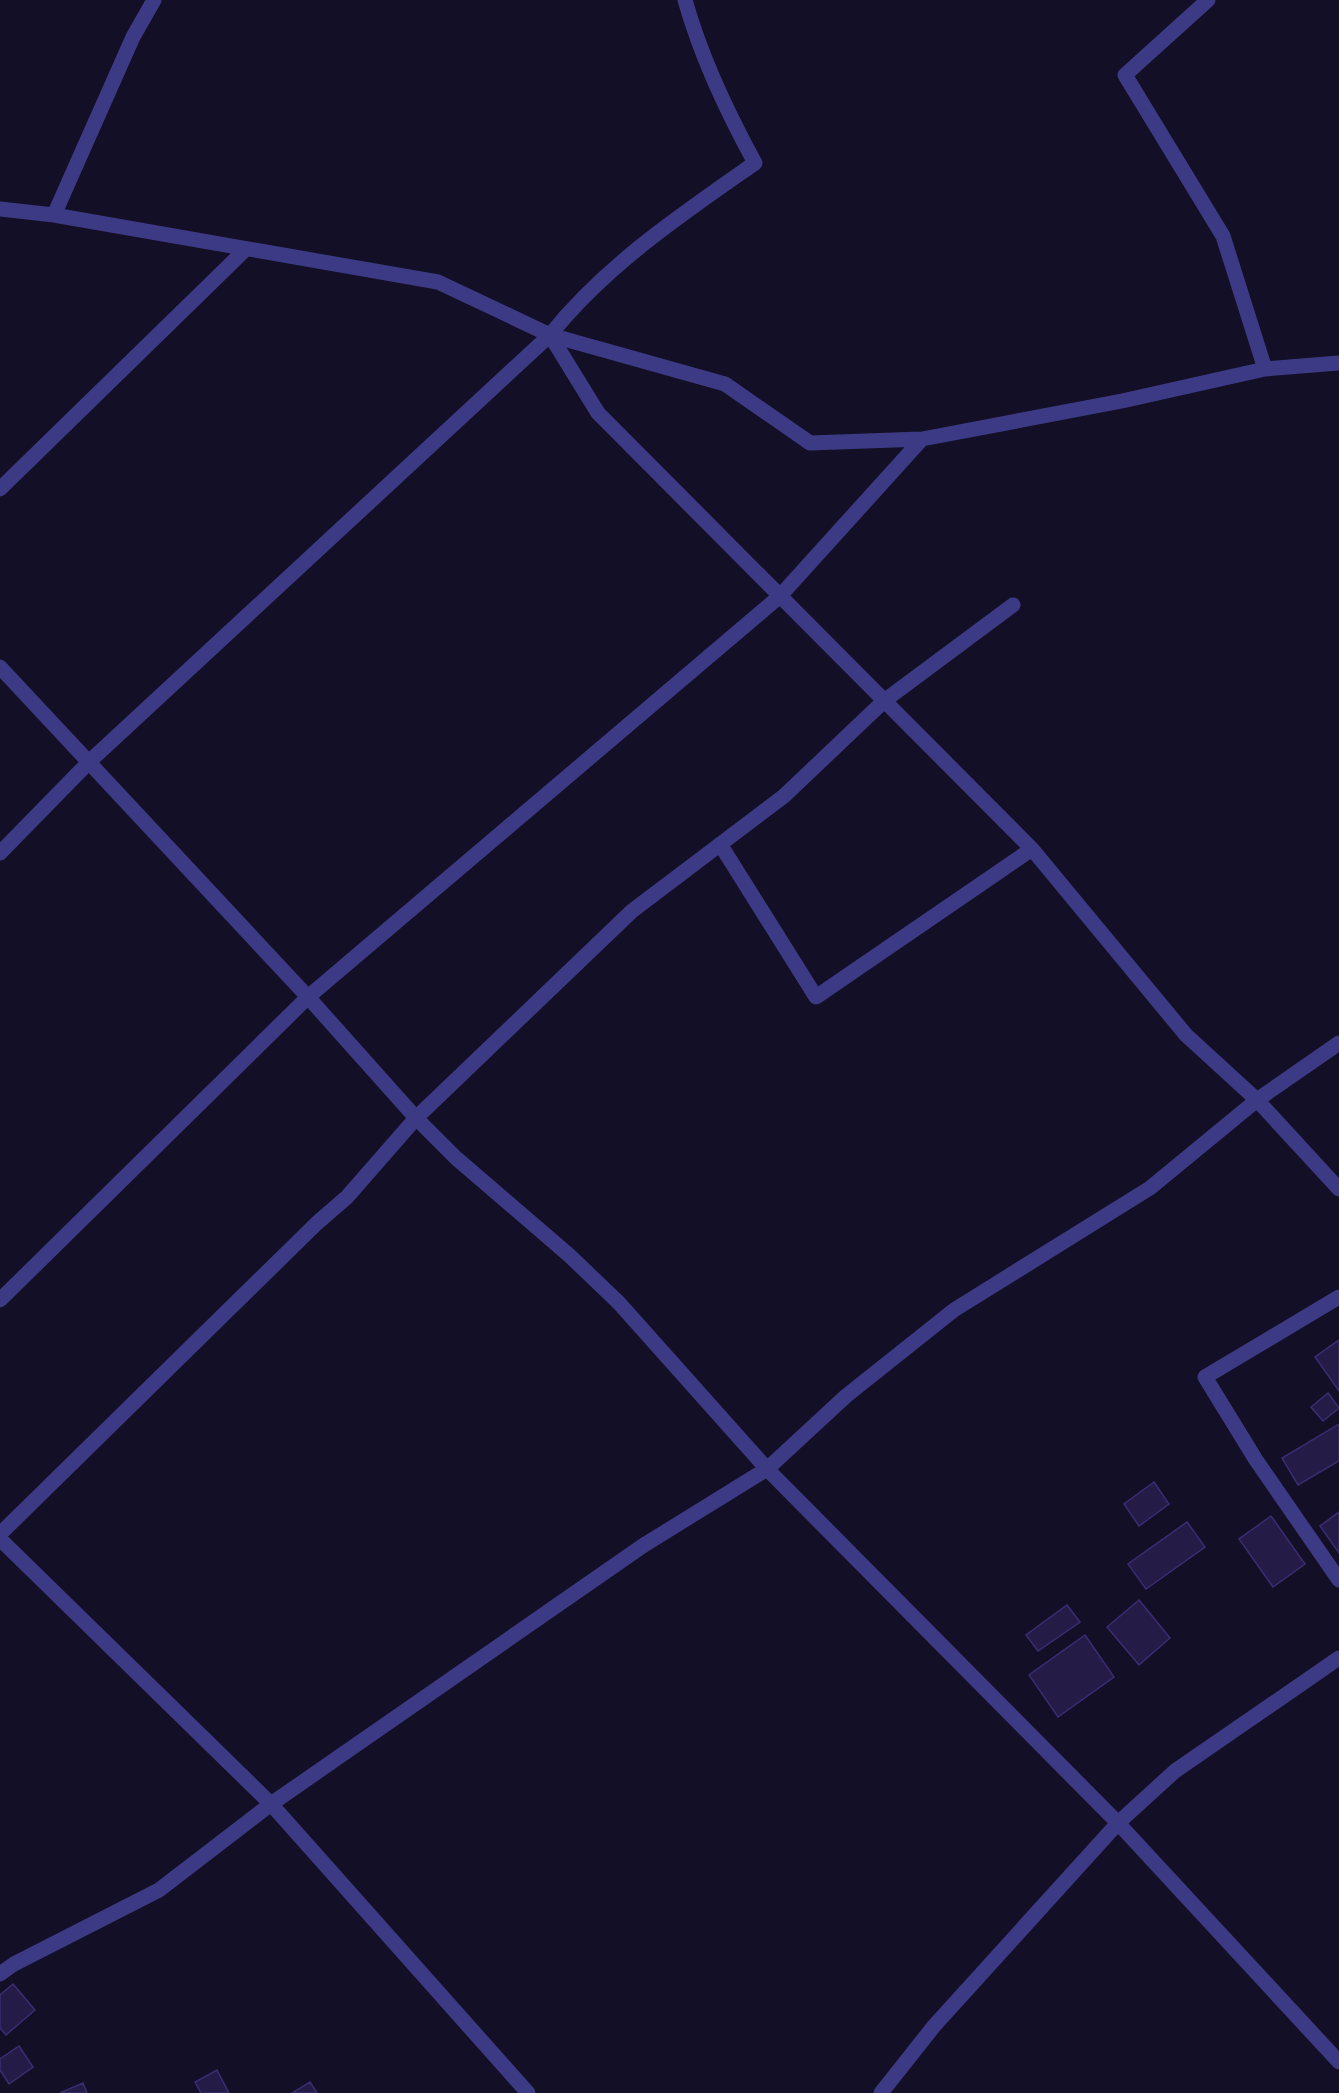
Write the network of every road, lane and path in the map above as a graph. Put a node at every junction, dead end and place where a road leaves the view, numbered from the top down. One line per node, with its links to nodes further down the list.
1 (154, 0): 5 (street)
2 (685, 0): 7 (street)
3 (1208, 0): 9 (street)
4 (0, 209): 5 (street)
5 (54, 215): 6 (street)
6 (246, 249): 7 (street); 11 (street)
7 (550, 335): 10 (street); 12 (street); 16 (street)
8 (1339, 363): 9 (street)
9 (1265, 369): 10 (street)
10 (922, 439): 12 (street)
11 (0, 489)
12 (780, 596): 15 (street); 20 (street)
13 (1013, 605): 15 (street)
14 (0, 667): 16 (street)
15 (884, 700): 17 (street); 18 (street)
16 (90, 761): 19 (street); 20 (street)
17 (720, 844): 18 (street); 23 (street)
18 (1032, 849): 22 (street)
19 (0, 854)
20 (308, 997): 23 (street); 26 (street)
21 (1339, 1043): 22 (street)
22 (1257, 1100): 24 (street); 27 (street)
23 (416, 1118): 27 (street); 28 (street)
24 (1339, 1189)
25 (1339, 1297): 30 (street)
26 (0, 1300)
27 (767, 1469): 32 (street); 33 (street)
28 (0, 1534)
29 (0, 1539): 32 (street)
30 (1339, 1580)
31 (1339, 1658): 33 (street)
32 (271, 1804): 34 (street); 36 (street)
33 (1118, 1823): 35 (street); 37 (street)
34 (0, 1974)
35 (1339, 2062)
36 (528, 2093)
37 (881, 2093)

